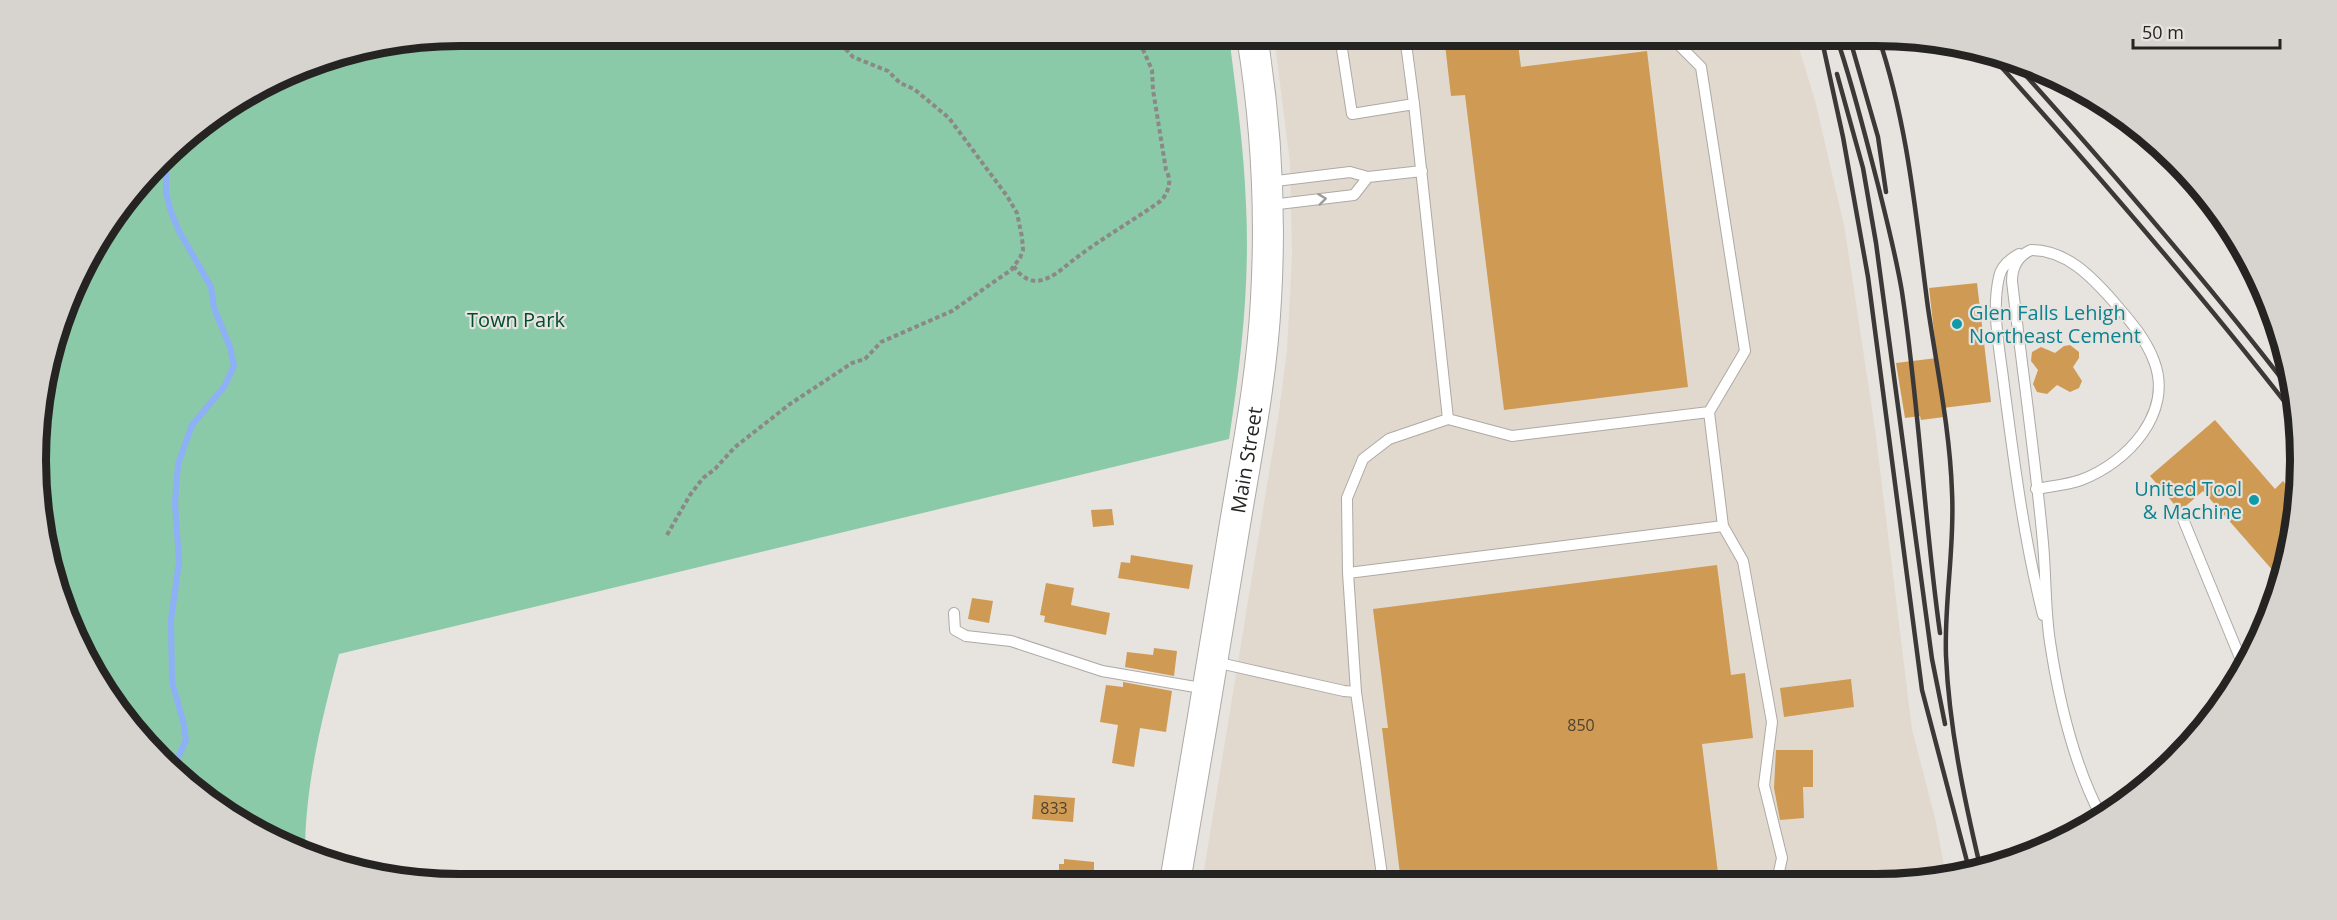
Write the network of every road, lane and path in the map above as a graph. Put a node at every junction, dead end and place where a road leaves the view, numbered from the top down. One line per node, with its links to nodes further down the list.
1 (843, 46): 12 (path)
2 (1141, 46): 12 (path)
3 (1253, 46): 10 (main road, Main Street)
4 (1342, 46): 7 (lane)
5 (1406, 46): 7 (lane)
6 (1680, 46): 13 (lane)
7 (1414, 104): 8 (lane)
8 (1422, 171): 9 (lane); 14 (lane)
9 (1368, 177): 10 (lane); 10 (lane, one-way to 9)
10 (1267, 194): 23 (main road, Main Street)
11 (2031, 250): 15 (lane); 15 (lane); 21 (lane)
12 (1014, 266): 18 (path)
13 (1709, 412): 14 (lane); 17 (lane)
14 (1448, 419): 19 (lane)
15 (2036, 489): 21 (lane)
16 (2183, 519): 22 (lane)
17 (1723, 526): 19 (lane); 28 (lane)
18 (667, 534)
19 (1348, 573): 24 (lane)
20 (954, 613): 23 (lane)
21 (2049, 642): 25 (lane)
22 (2240, 658)
23 (1210, 675): 24 (lane); 26 (main road, Main Street)
24 (1356, 692): 27 (lane)
25 (2098, 810)
26 (1176, 874)
27 (1382, 874)
28 (1779, 874)

